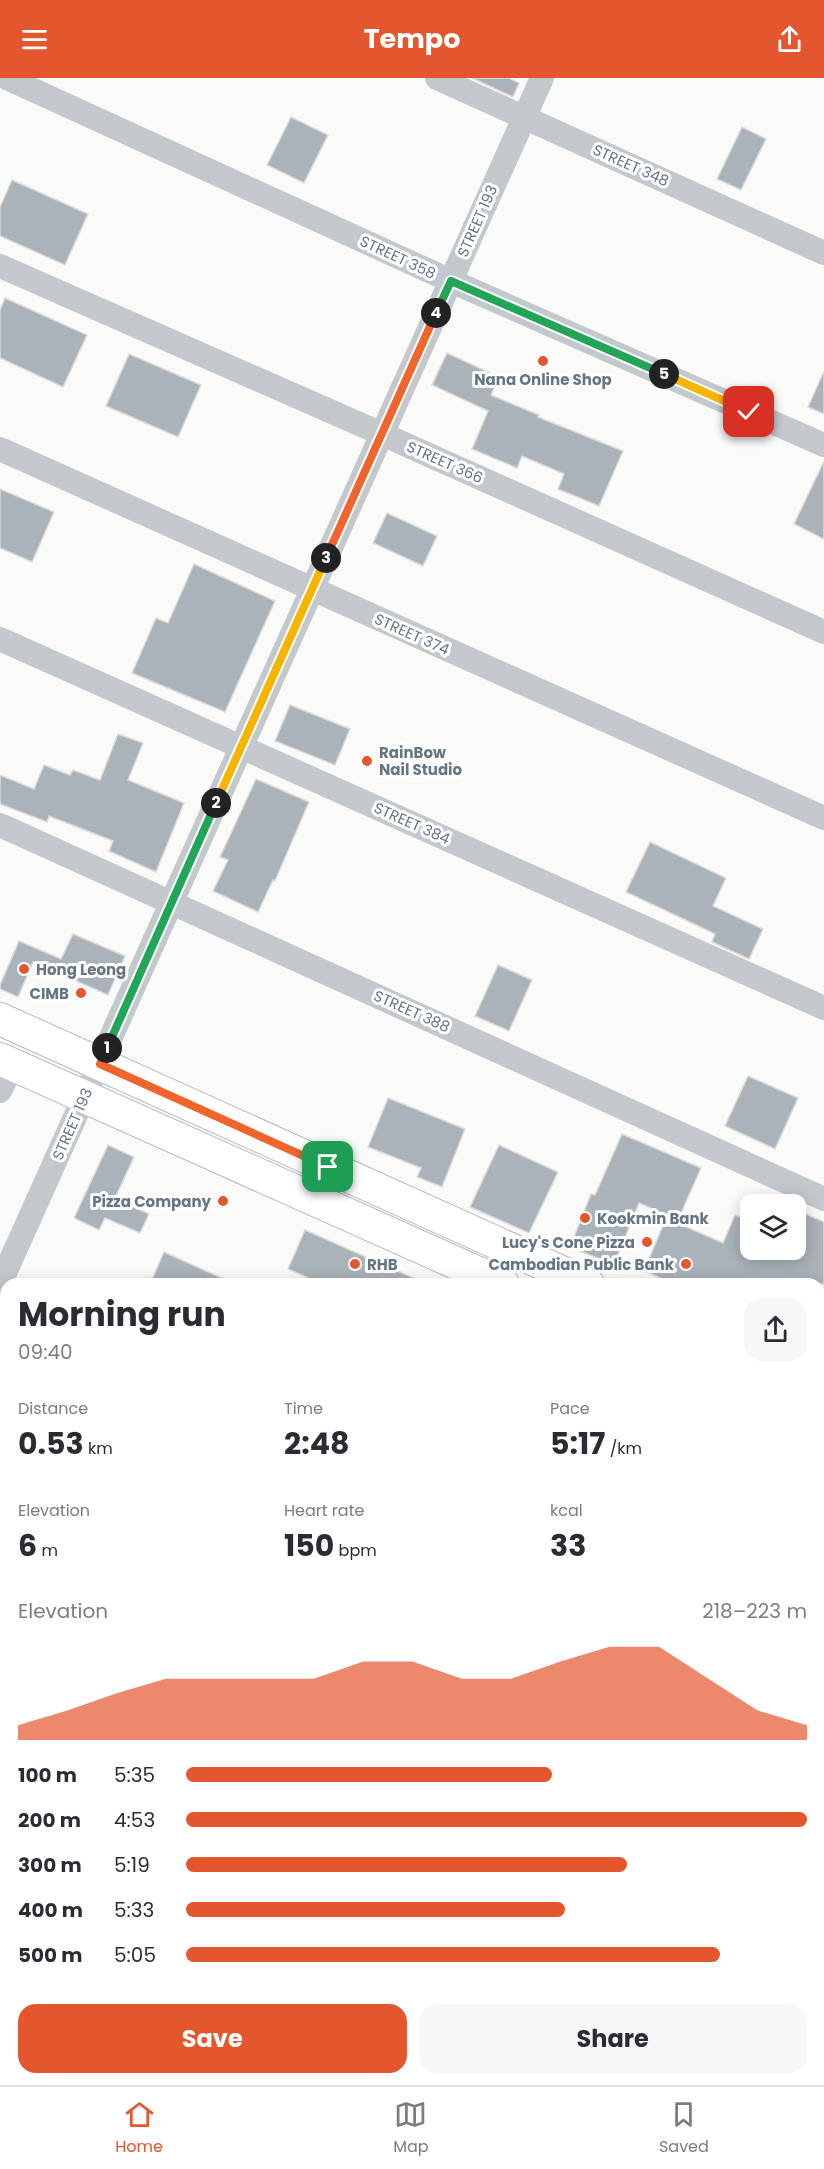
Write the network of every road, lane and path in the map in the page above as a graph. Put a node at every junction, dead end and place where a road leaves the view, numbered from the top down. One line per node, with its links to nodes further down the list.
1 (7, 78): 7 (street, STREET 358)
2 (437, 78): 4 (street, STREET 348)
3 (542, 78): 4 (street, STREET 193)
4 (524, 117): 5 (street, STREET 348); 7 (street, STREET 193)
5 (824, 253)
6 (0, 266): 8 (street, STREET 366)
7 (451, 281): 8 (street, STREET 193); 9 (street, STREET 358)
8 (382, 434): 11 (street, STREET 193); 12 (street, STREET 366)
9 (824, 445)
10 (0, 449): 11 (street, STREET 374)
11 (312, 589): 14 (street, STREET 193); 15 (street, STREET 374)
12 (824, 632)
13 (0, 639): 14 (street, STREET 384)
14 (241, 747): 17 (street, STREET 193); 18 (street, STREET 384)
15 (824, 818)
16 (0, 825): 17 (street, STREET 388)
17 (172, 902): 20 (street, STREET 193); 23 (street, STREET 388)
18 (824, 1008)
19 (0, 1019): 20 (main road)
20 (100, 1064): 22 (street, STREET 193); 26 (main road)
21 (4, 1071): 22 (main road)
22 (84, 1096): 24 (street, STREET 193); 25 (main road)
23 (824, 1199)
24 (7, 1278)
25 (485, 1278)
26 (575, 1278)

